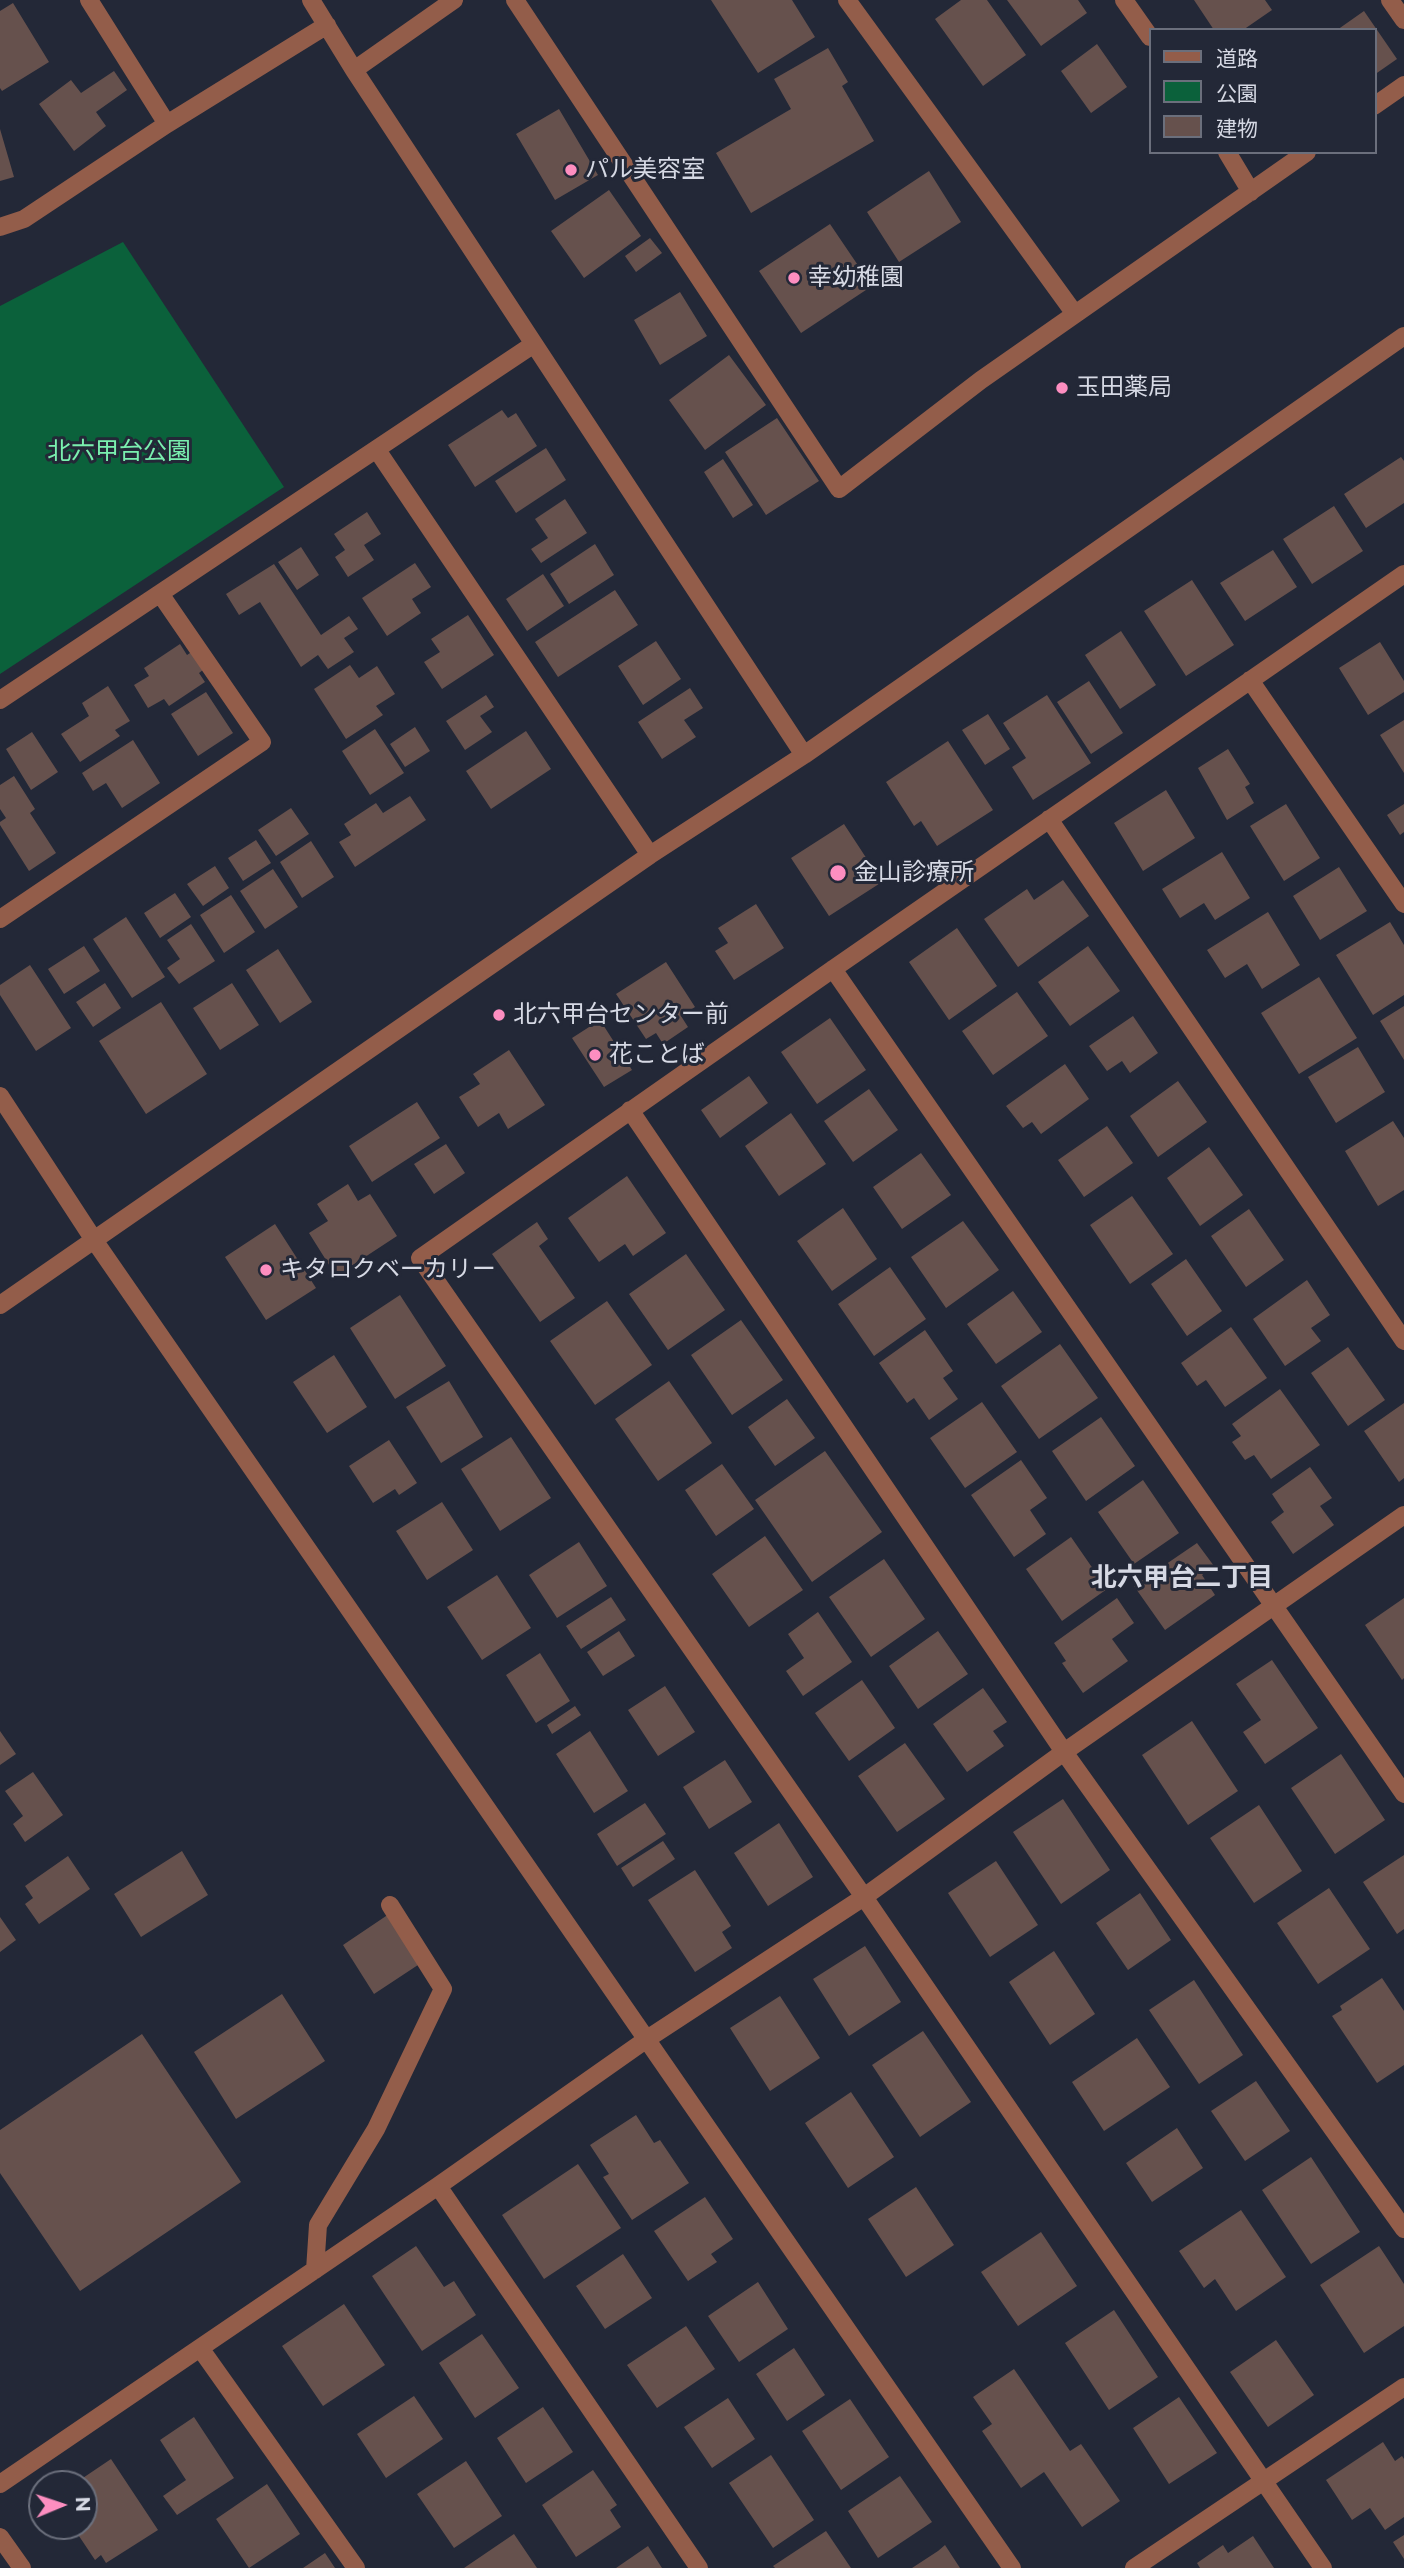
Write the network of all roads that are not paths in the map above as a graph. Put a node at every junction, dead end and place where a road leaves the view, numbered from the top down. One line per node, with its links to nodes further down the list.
1 (89, 0): 14 (street)
2 (311, 0): 9 (street)
3 (454, 0): 11 (street)
4 (516, 0): 19 (street)
5 (847, 0): 19 (street)
6 (1124, 0): 10 (street)
7 (1390, 0): 8 (street)
8 (1404, 20)
9 (327, 25): 11 (street); 14 (street)
10 (1148, 34)
11 (354, 70): 21 (street)
12 (1404, 85): 13 (street)
13 (1376, 105)
14 (167, 124): 18 (street)
15 (1228, 154): 17 (street)
16 (1304, 154): 17 (street)
17 (1251, 192): 19 (street)
18 (0, 226)
19 (1075, 314)
20 (1404, 336): 27 (street)
21 (534, 344): 22 (street); 27 (street)
22 (377, 450): 24 (street); 29 (street)
23 (1404, 574): 25 (street)
24 (161, 595): 26 (street); 31 (street)
25 (1250, 680): 28 (street); 30 (street)
26 (0, 700)
27 (804, 755): 29 (street)
28 (1049, 819): 32 (street); 37 (street)
29 (650, 855): 35 (street)
30 (1404, 904)
31 (0, 919)
32 (833, 969): 34 (street); 39 (street)
33 (0, 1096): 35 (street)
34 (629, 1110): 40 (street); 42 (street)
35 (94, 1240): 36 (street); 44 (street)
36 (0, 1305)
37 (1404, 1341)
38 (1404, 1515): 39 (street)
39 (1274, 1606): 40 (street); 41 (street)
40 (1064, 1752): 42 (street); 46 (street)
41 (1404, 1794)
42 (864, 1898): 44 (street); 50 (street)
43 (390, 1905): 47 (street)
44 (647, 2039): 45 (street); 56 (street)
45 (438, 2186): 47 (street); 55 (street)
46 (1404, 2229)
47 (315, 2270): 48 (street)
48 (200, 2348): 51 (street); 54 (street)
49 (1404, 2387): 50 (street)
50 (1263, 2482): 57 (street); 58 (street)
51 (0, 2484)
52 (0, 2537): 53 (street)
53 (22, 2568)
54 (356, 2568)
55 (699, 2568)
56 (1012, 2568)
57 (1134, 2568)
58 (1323, 2568)

